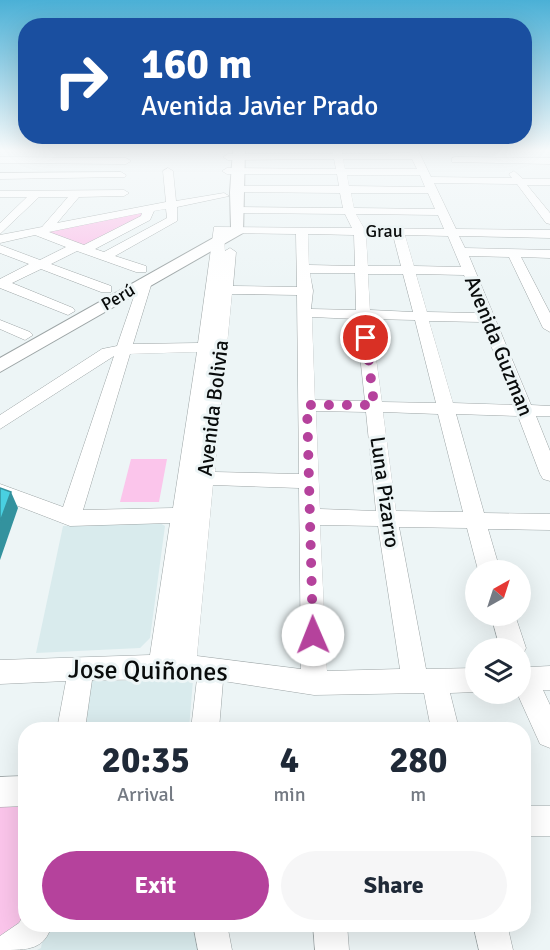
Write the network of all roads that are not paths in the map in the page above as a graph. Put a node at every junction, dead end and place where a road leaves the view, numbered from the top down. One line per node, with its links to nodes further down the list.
1 (36, 194): 22 (street)
2 (42, 194): 14 (street)
3 (119, 194): 14 (street)
4 (124, 194): 17 (street)
5 (172, 194): 13 (street)
6 (218, 194): 13 (street)
7 (229, 194): 31 (main road, Avenida Bolivia)
8 (231, 194): 16 (main road, Avenida Bolivia)
9 (346, 194): 18 (street)
10 (434, 194): 19 (street, Avenida Guzman)
11 (531, 196): 12 (street); 20 (street)
12 (550, 196)
13 (173, 203): 15 (street); 29 (street)
14 (81, 205): 17 (street); 25 (street); 25 (street)
15 (149, 208): 17 (street); 21 (street)
16 (238, 210): 18 (street); 23 (main road, Avenida Bolivia)
17 (127, 212)
18 (349, 212): 19 (street); 26 (street)
19 (442, 212): 28 (street, Avenida Guzman)
20 (548, 216)
21 (131, 226): 29 (street); 33 (street)
22 (0, 230)
23 (238, 230): 24 (street, Grau); 31 (main road, Perú); 47 (street, Avenida Bolivia)
24 (302, 230): 26 (street, Grau); 40 (street)
25 (41, 231): 32 (street); 33 (street)
26 (360, 231): 27 (street, Grau); 41 (street, Luna Pizarro)
27 (398, 231): 28 (street, Grau); 42 (street)
28 (452, 231): 30 (street, Grau); 35 (street, Avenida Guzman)
29 (151, 232): 38 (street)
30 (550, 234)
31 (219, 235): 44 (main road, Perú); 47 (street, Avenida Bolivia)
32 (0, 239)
33 (81, 248): 38 (street); 39 (street)
34 (0, 249): 39 (street)
35 (461, 252): 36 (street); 43 (street, Avenida Guzman)
36 (513, 253): 37 (street); 55 (street)
37 (550, 254)
38 (105, 256): 44 (street)
39 (40, 265): 45 (street); 46 (street)
40 (304, 268): 41 (street); 48 (street)
41 (361, 270): 42 (street); 51 (street, Luna Pizarro)
42 (409, 270): 43 (street); 52 (street)
43 (469, 271): 53 (street, Avenida Guzman)
44 (143, 275): 46 (main road, Perú); 59 (street); 60 (main road, Perú)
45 (0, 284): 49 (street)
46 (106, 289): 49 (main road, Perú)
47 (221, 290): 48 (street); 57 (street, Avenida Bolivia)
48 (306, 291): 50 (street)
49 (68, 311): 56 (main road, Perú)
50 (305, 313): 51 (street); 61 (street)
51 (363, 315): 52 (street); 62 (street, Luna Pizarro)
52 (421, 316): 53 (street); 63 (street)
53 (487, 318): 64 (street, Avenida Guzman)
54 (0, 324): 56 (street)
55 (550, 328)
56 (25, 335): 58 (main road, Perú)
57 (212, 347): 59 (street); 68 (street, Avenida Bolivia)
58 (0, 349)
59 (124, 349): 66 (street); 73 (street)
60 (0, 366)
61 (307, 405): 62 (street); 69 (street)
62 (374, 405): 63 (street); 74 (street, Luna Pizarro)
63 (444, 407): 64 (street); 75 (street)
64 (524, 410): 65 (street); 67 (street, Avenida Guzman)
65 (550, 411)
66 (0, 423)
67 (550, 474)
68 (196, 478): 69 (street); 71 (street, Avenida Bolivia); 78 (street, Avenida Bolivia)
69 (309, 481): 72 (street)
70 (0, 491): 73 (street)
71 (182, 515): 73 (street); 78 (street, Avenida Bolivia)
72 (310, 517): 74 (street); 86 (street)
73 (70, 518)
74 (387, 519): 75 (street); 84 (street, Luna Pizarro)
75 (474, 520): 76 (street); 77 (street)
76 (550, 522)
77 (486, 560)
78 (172, 666): 79 (street, Jose Quiñones); 80 (street, Jose Quiñones)
79 (81, 668): 81 (street, Jose Quiñones); 88 (street)
80 (211, 668): 86 (street, Jose Quiñones); 89 (street)
81 (0, 672)
82 (531, 677): 83 (street)
83 (550, 678)
84 (425, 680): 85 (street, Jose Quiñones); 86 (street, Jose Quiñones); 90 (street, Luna Pizarro)
85 (465, 680)
86 (314, 683)
87 (531, 696): 91 (street)
88 (72, 722)
89 (206, 722)
90 (442, 722)
91 (550, 734)
92 (18, 791): 93 (street)
93 (0, 792)
94 (531, 821): 95 (street)
95 (550, 821)
96 (212, 932): 99 (street)
97 (331, 932): 100 (street)
98 (492, 932): 101 (street)
99 (215, 950)
100 (332, 950)
101 (496, 950)

